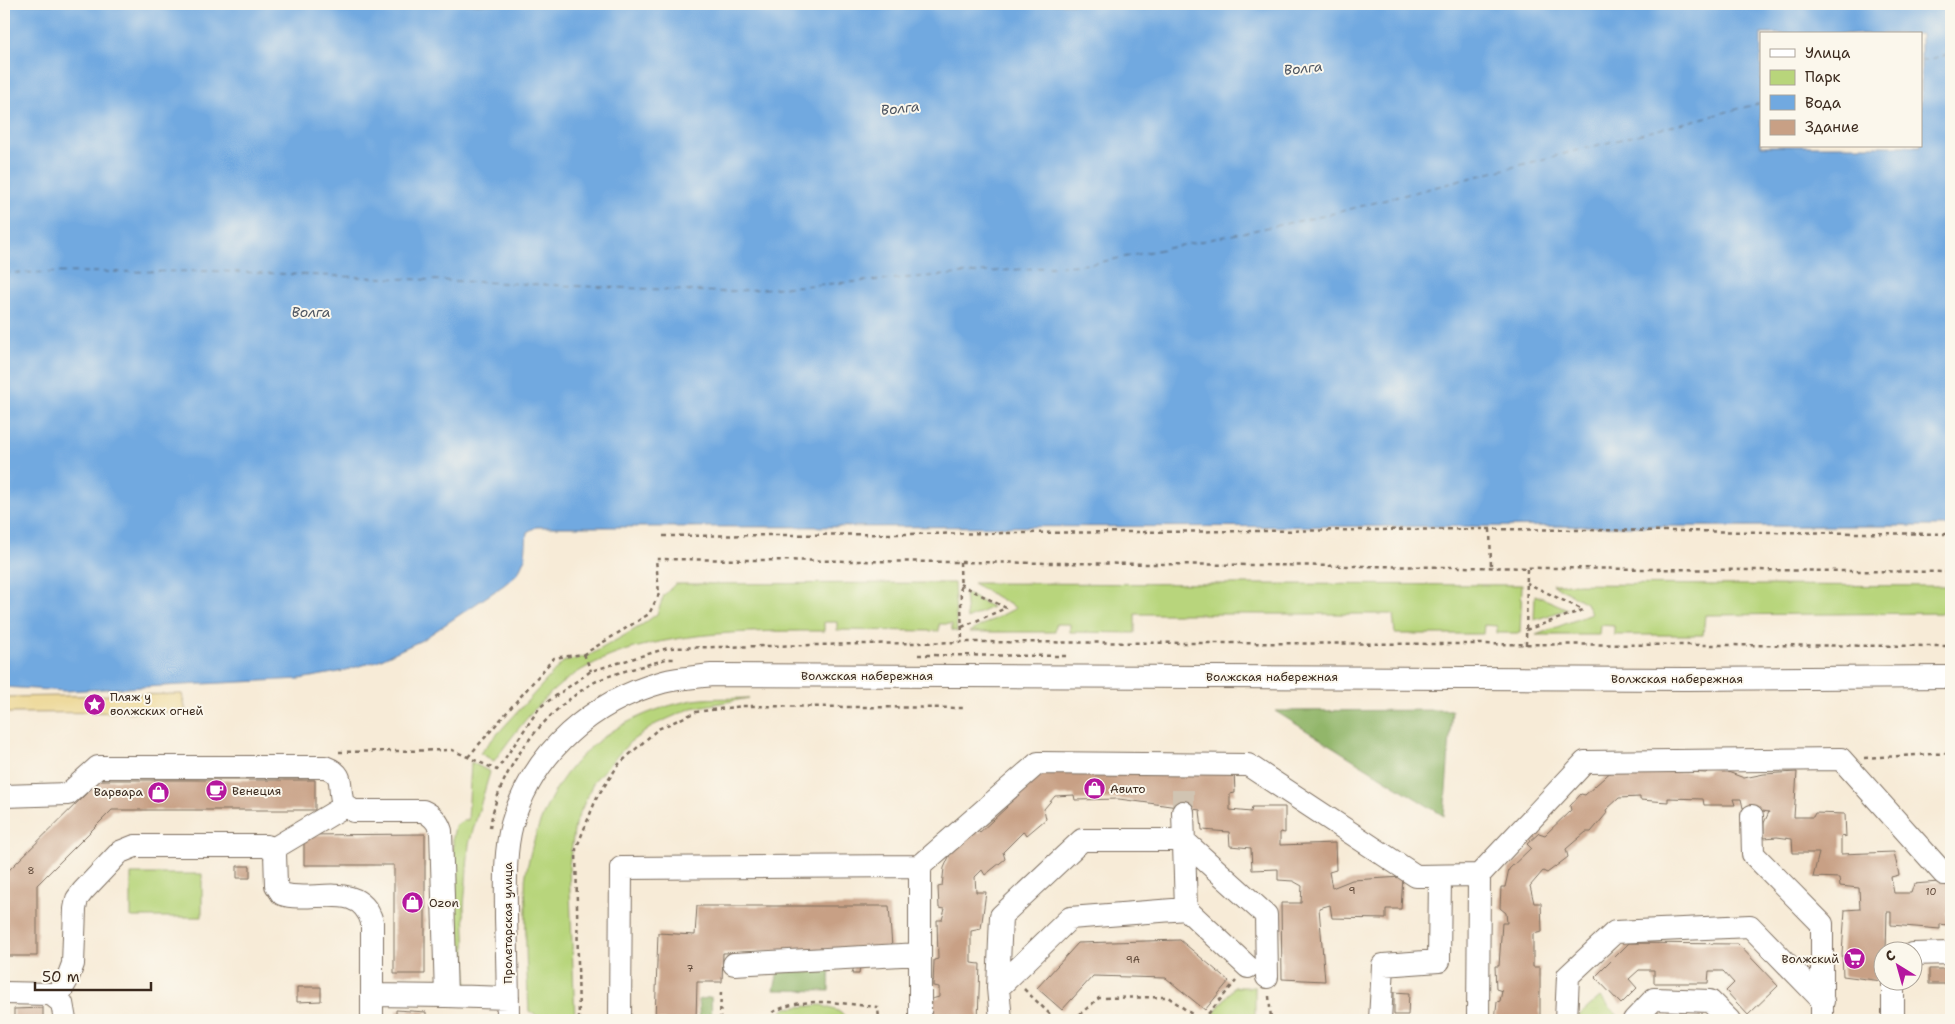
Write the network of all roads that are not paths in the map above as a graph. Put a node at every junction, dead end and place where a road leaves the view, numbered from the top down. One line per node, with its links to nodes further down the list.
1 (1951, 677): 2 (street, Волжская набережная)
2 (600, 708): 25 (street, Пролетарская улица)
3 (4, 796): 4 (street)
4 (345, 806): 8 (street); 22 (street)
5 (1183, 812): 7 (street)
6 (1752, 816): 24 (street)
7 (1183, 840): 13 (street); 13 (street); 18 (street)
8 (273, 849): 21 (street); 23 (street)
9 (920, 866): 12 (street); 15 (street); 28 (street)
10 (1951, 874): 11 (street)
11 (1479, 875): 12 (street); 32 (street)
12 (1440, 876): 31 (street)
13 (1186, 909): 18 (street)
14 (1951, 953): 16 (street)
15 (920, 954): 17 (street); 29 (street)
16 (1922, 954)
17 (734, 964)
18 (1004, 982): 30 (street)
19 (1893, 992): 36 (street)
20 (4, 993): 23 (street)
21 (372, 995): 22 (street); 27 (street)
22 (446, 996): 25 (street)
23 (57, 998): 26 (street)
24 (1823, 1011): 33 (street)
25 (511, 1013)
26 (65, 1020)
27 (372, 1020)
28 (620, 1020)
29 (920, 1020)
30 (1001, 1020)
31 (1380, 1020)
32 (1478, 1020)
33 (1566, 1020)
34 (1634, 1020): 35 (street)
35 (1729, 1020)
36 (1893, 1020)

